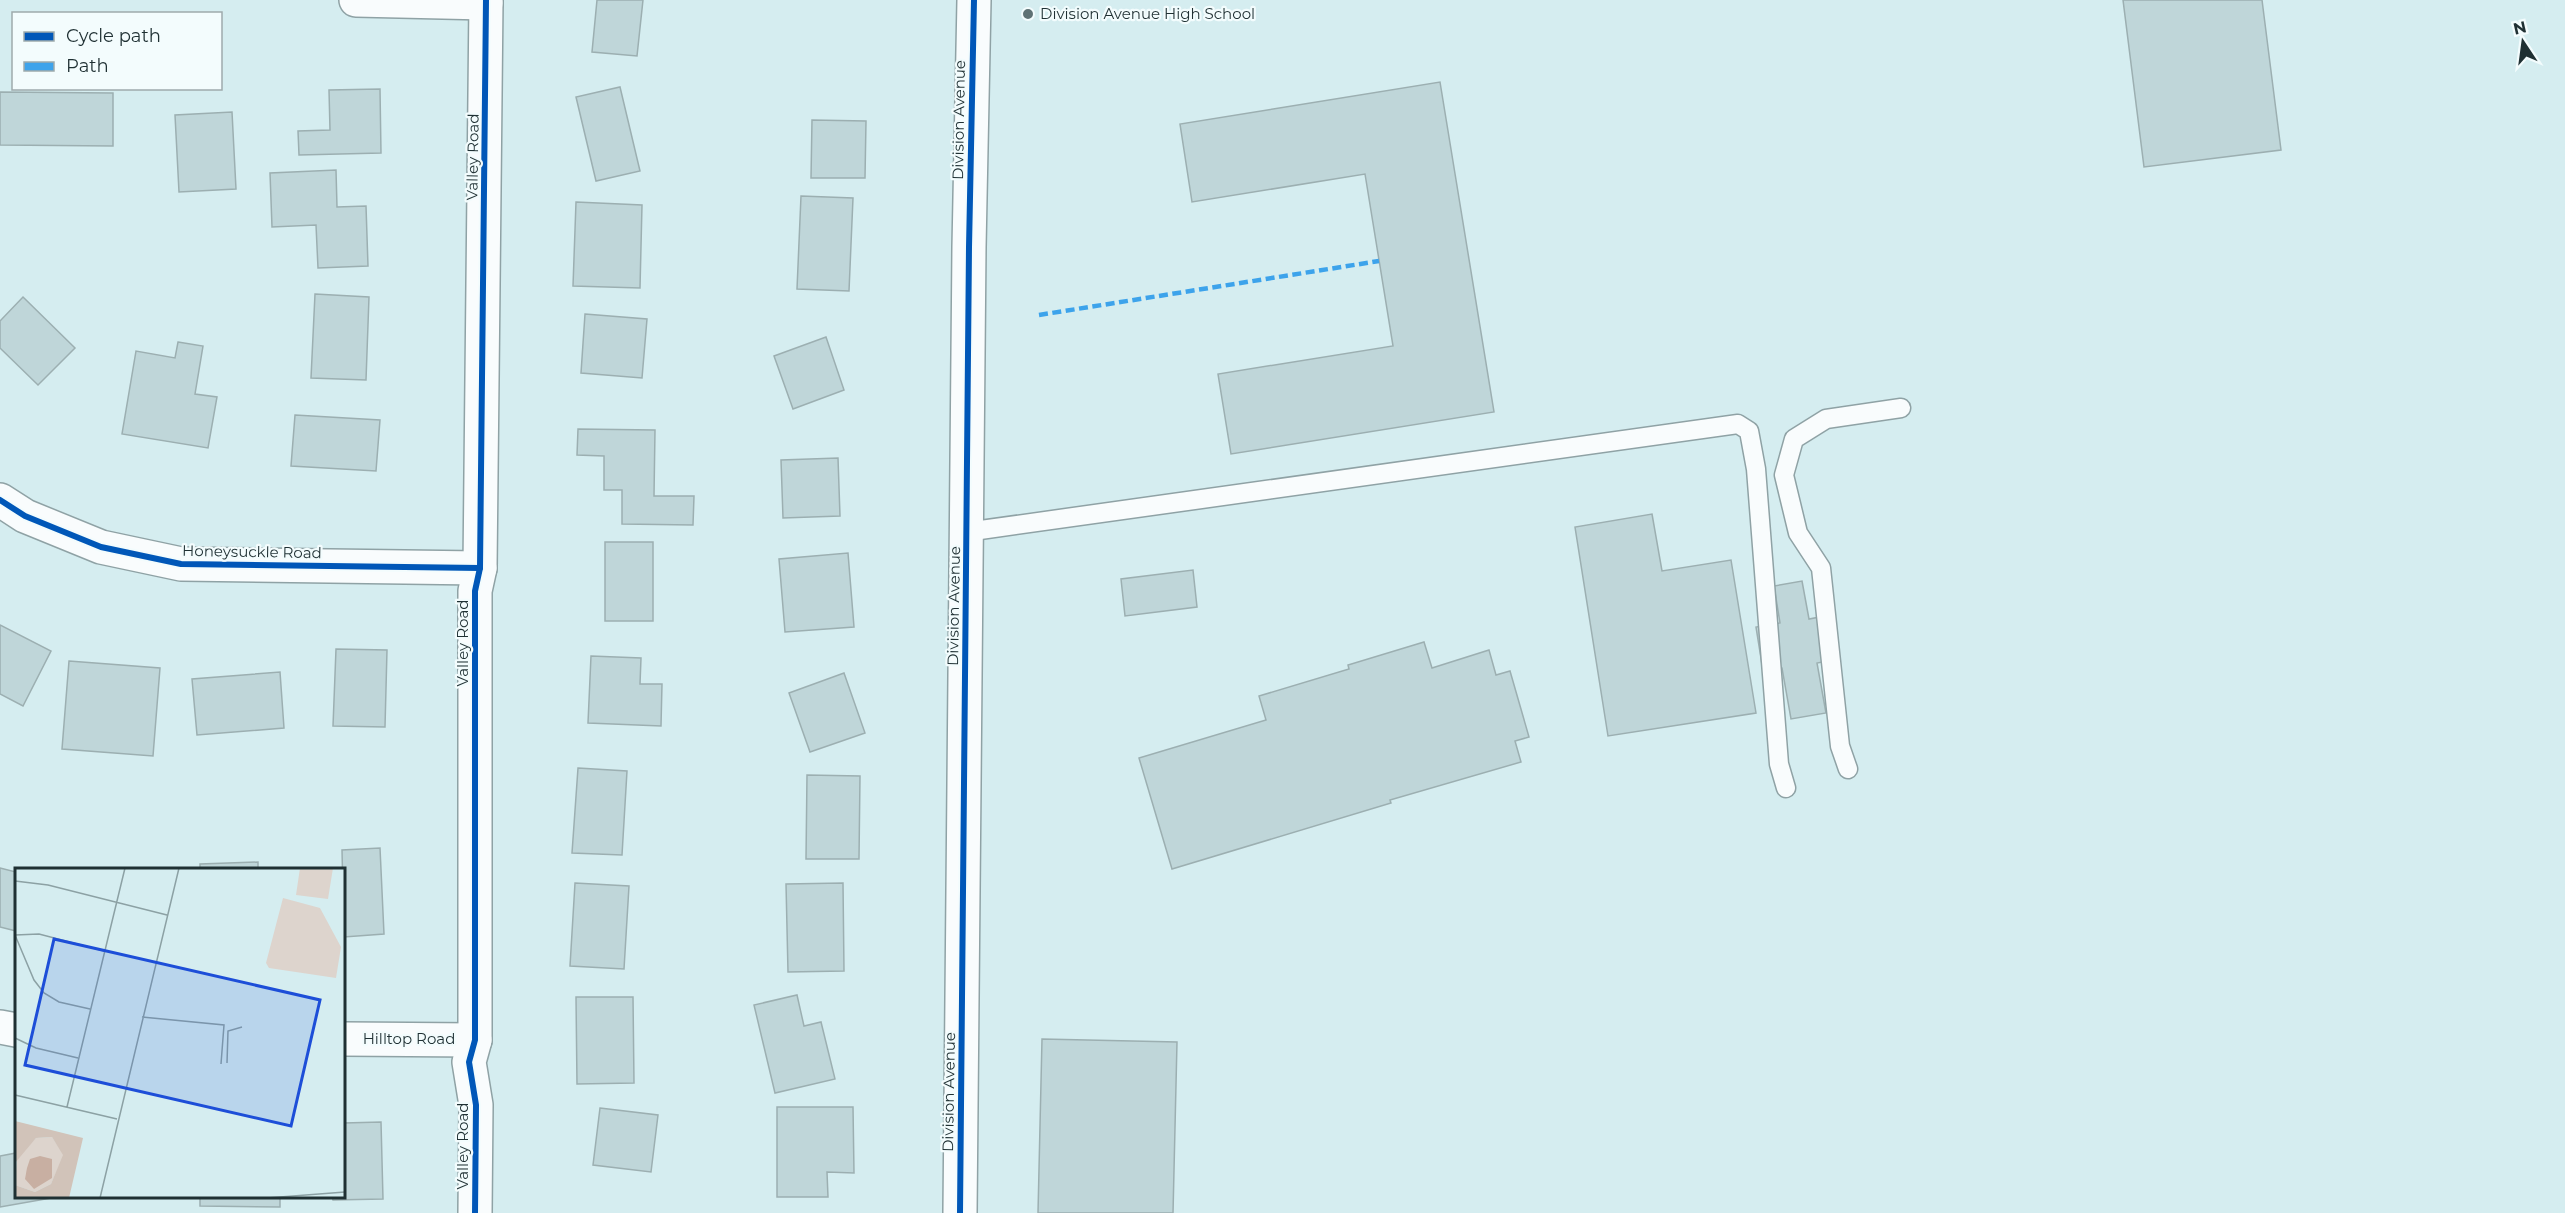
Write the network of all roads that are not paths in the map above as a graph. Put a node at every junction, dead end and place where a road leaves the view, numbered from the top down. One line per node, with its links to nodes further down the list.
1 (356, 0): 3 (street)
2 (974, 0): 6 (street, Division Avenue)
3 (486, 2): 7 (street, Valley Road)
4 (1901, 408): 8 (lane)
5 (0, 500): 7 (street, Honeysuckle Road)
6 (966, 532): 9 (lane); 15 (street, Division Avenue)
7 (480, 568): 13 (street, Valley Road)
8 (1848, 769)
9 (1786, 788)
10 (0, 1027): 11 (street)
11 (15, 1030)
12 (345, 1039): 13 (street, Hilltop Road)
13 (475, 1040): 14 (street, Valley Road)
14 (475, 1213)
15 (960, 1213)

